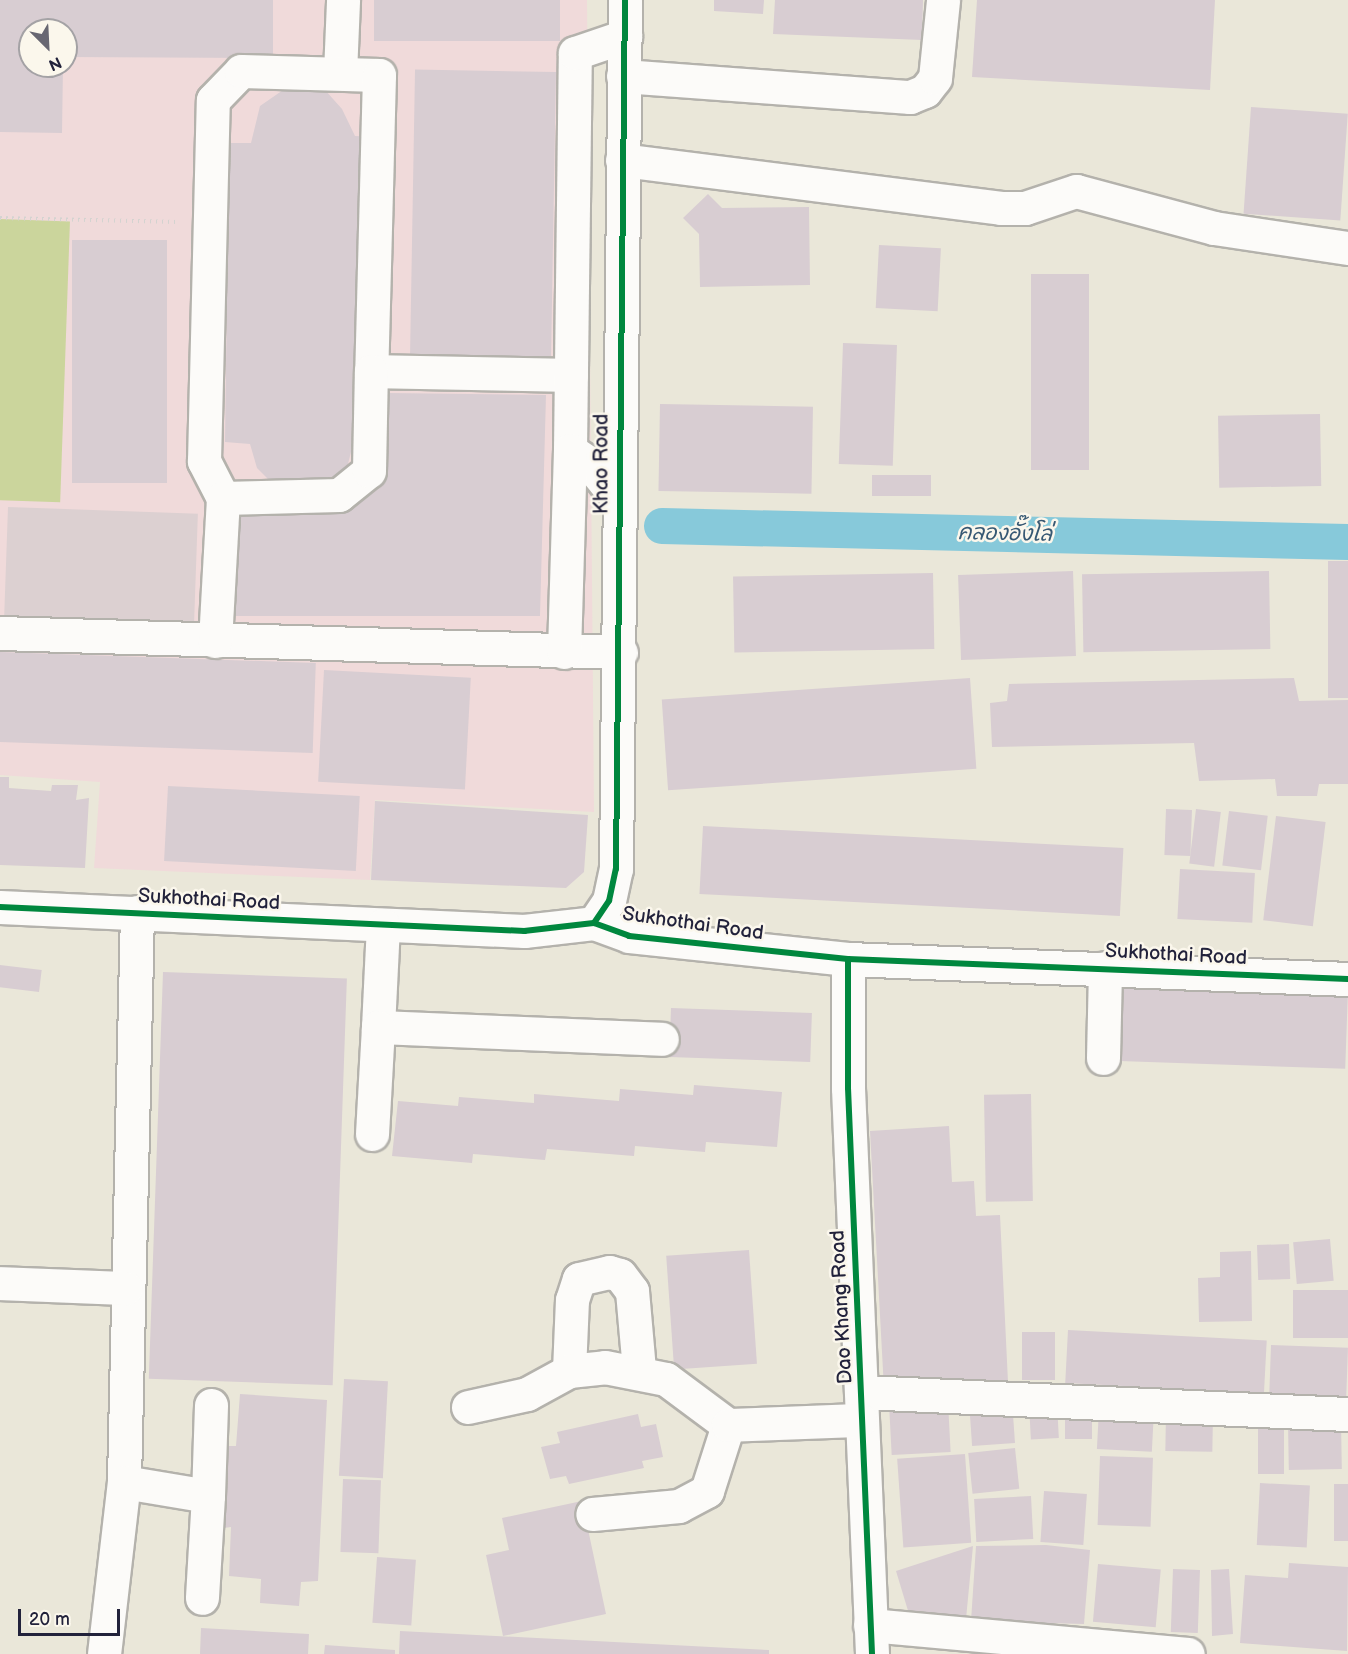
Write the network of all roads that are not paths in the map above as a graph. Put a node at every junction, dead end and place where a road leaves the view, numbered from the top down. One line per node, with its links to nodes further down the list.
1 (343, 0): 5 (street)
2 (625, 0): 4 (street, Khao Road)
3 (943, 0): 6 (street)
4 (625, 36): 6 (street, Khao Road); 10 (street)
5 (340, 74): 9 (street); 12 (street)
6 (623, 76): 7 (street, Khao Road)
7 (622, 160): 8 (street); 13 (street, Khao Road)
8 (1348, 248)
9 (371, 371): 10 (street); 12 (street)
10 (571, 375): 11 (street)
11 (570, 450): 13 (street); 16 (street)
12 (223, 498): 15 (street)
13 (618, 499): 17 (street, Khao Road)
14 (0, 633): 15 (street)
15 (215, 640): 16 (street)
16 (564, 652): 17 (street)
17 (621, 652): 20 (street, Khao Road)
18 (0, 907): 19 (street, Sukhothai Road)
19 (137, 912): 21 (street, Sukhothai Road); 30 (street)
20 (594, 923): 21 (street, Sukhothai Road); 22 (street, Sukhothai Road)
21 (383, 925): 25 (street)
22 (848, 959): 23 (street, Sukhothai Road); 34 (street, Dao Khang Road)
23 (1105, 968): 24 (street, Sukhothai Road); 27 (street)
24 (1348, 979)
25 (378, 1027): 26 (street); 28 (street)
26 (662, 1039)
27 (1103, 1058)
28 (372, 1134)
29 (0, 1283): 30 (street)
30 (126, 1288): 38 (street)
31 (639, 1370): 32 (street); 32 (street); 37 (street)
32 (568, 1371): 35 (street)
33 (211, 1405): 39 (street)
34 (861, 1406): 36 (street); 37 (street); 42 (street, Dao Khang Road)
35 (468, 1407)
36 (1348, 1414)
37 (728, 1425): 40 (street)
38 (123, 1482): 39 (street); 43 (street)
39 (208, 1496): 41 (street)
40 (592, 1514)
41 (202, 1598)
42 (871, 1639): 44 (street)
43 (105, 1654)
44 (1188, 1654)

